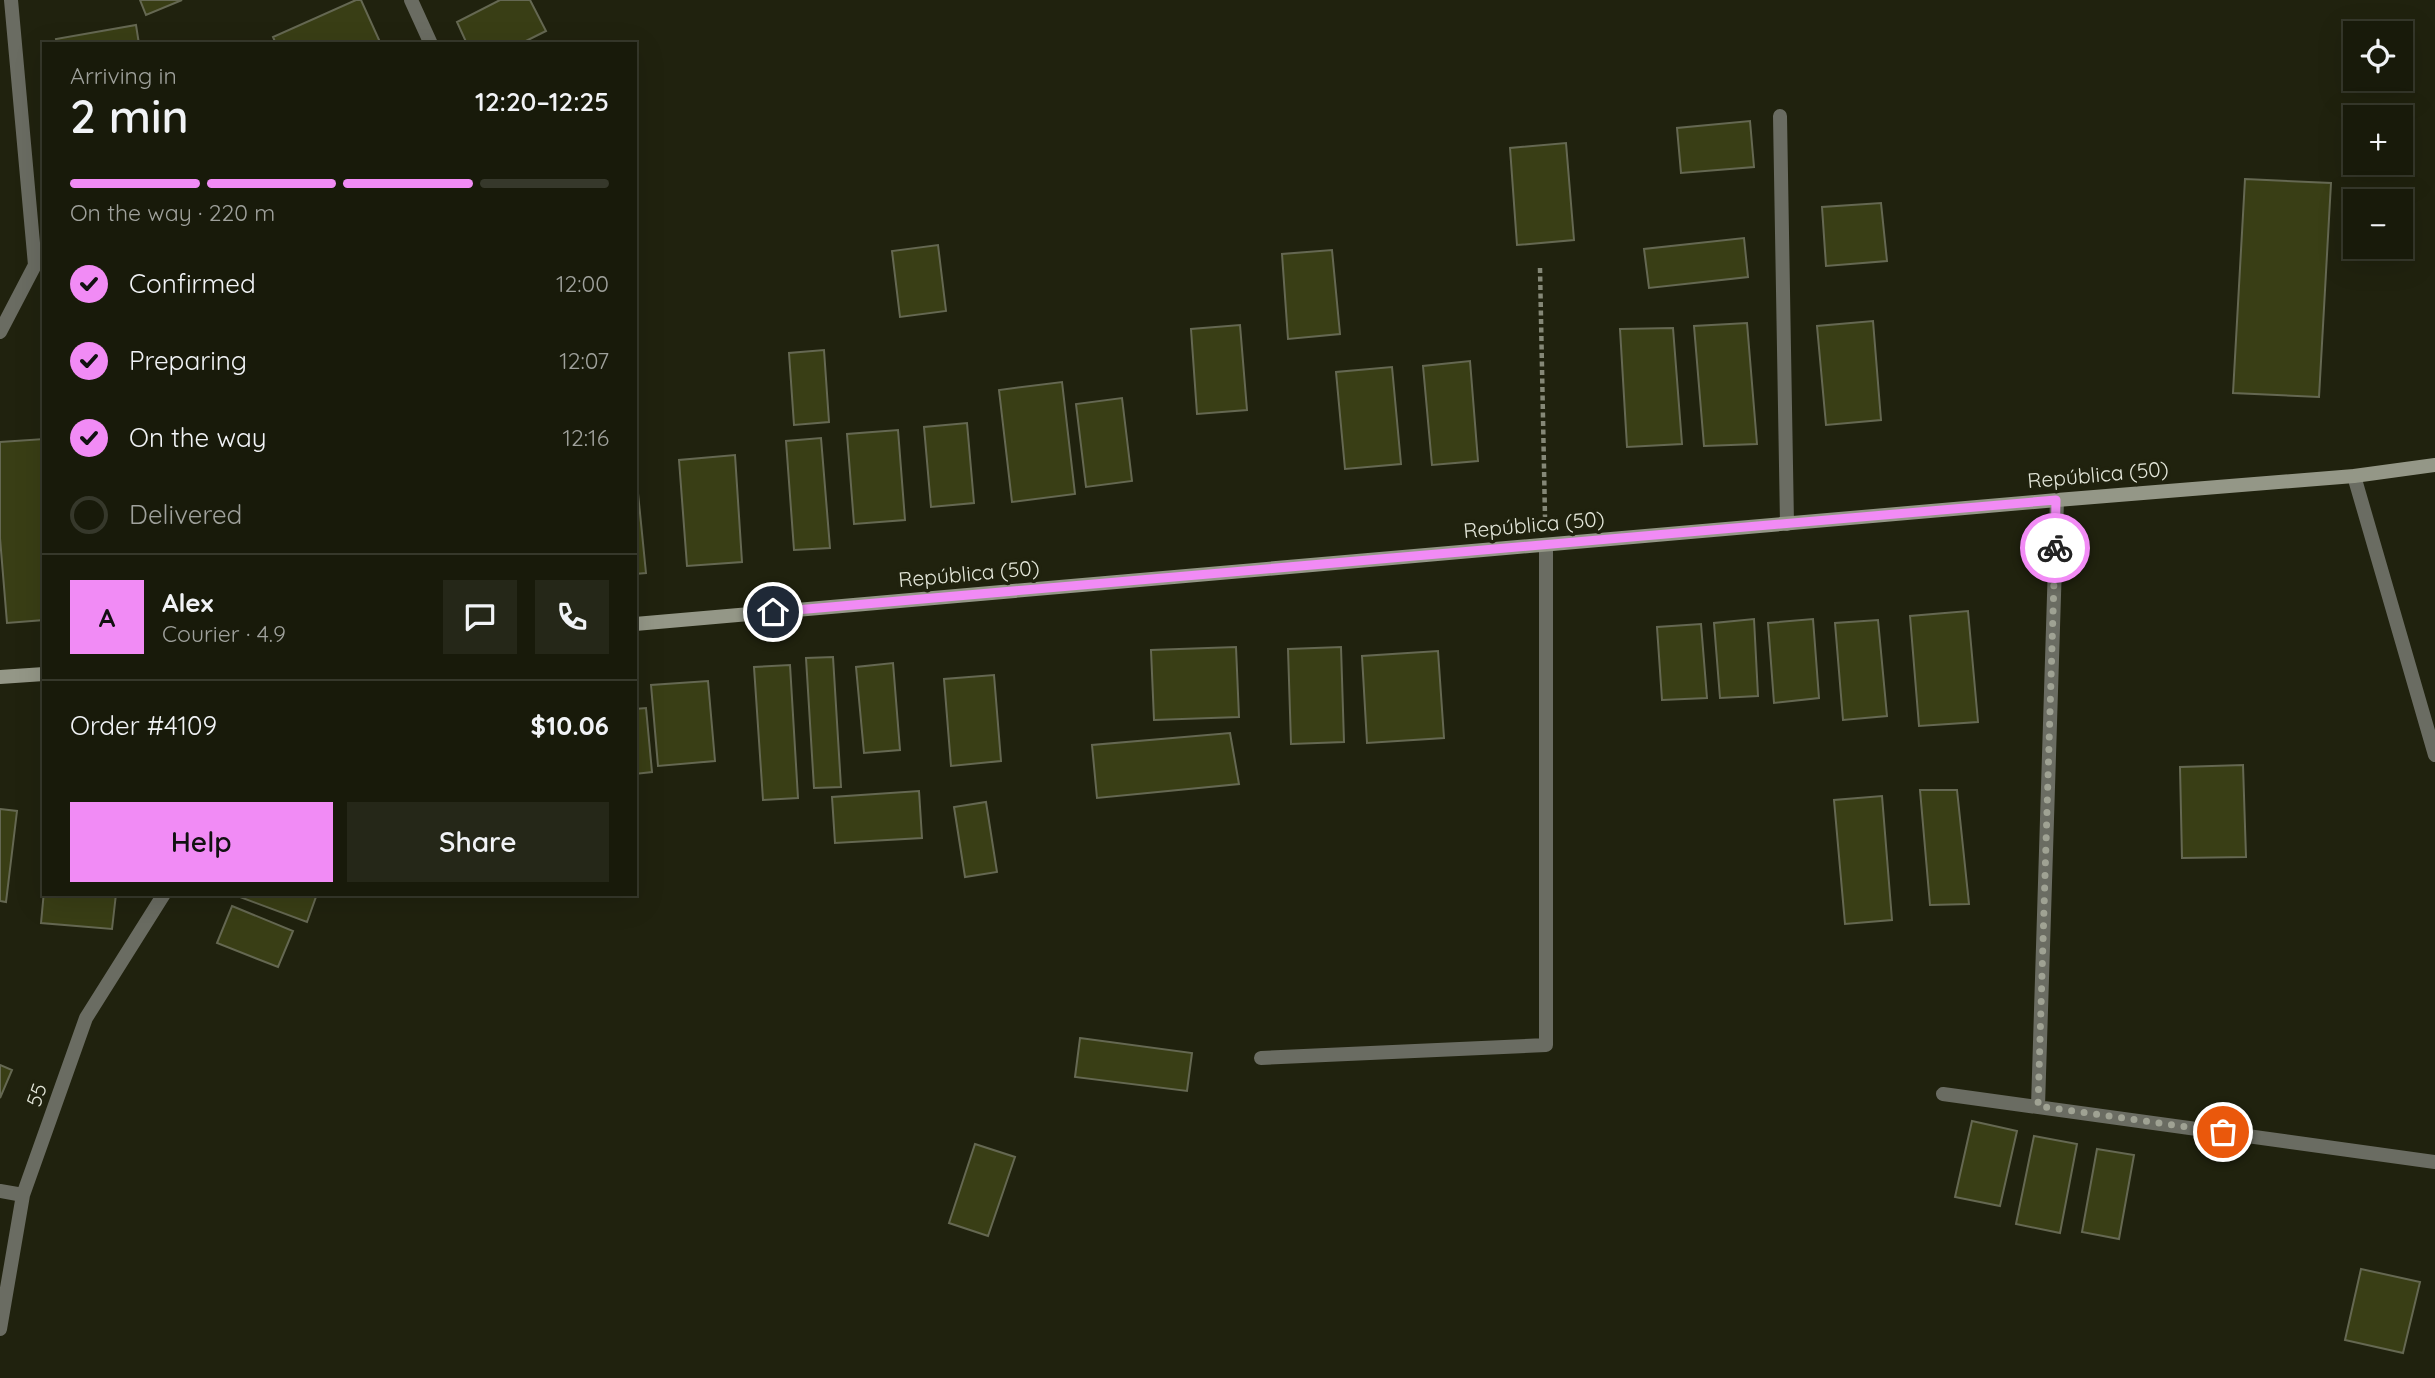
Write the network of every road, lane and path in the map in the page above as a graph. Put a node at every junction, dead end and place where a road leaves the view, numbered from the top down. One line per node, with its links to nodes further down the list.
1 (11, 0): 6 (street)
2 (411, 0): 3 (street)
3 (430, 42)
4 (1780, 116): 10 (street)
5 (1540, 268): 11 (path)
6 (0, 332)
7 (2435, 464): 8 (main road, República (50))
8 (2354, 476): 9 (main road, República (50)); 15 (street)
9 (2056, 500): 10 (main road, República (50)); 19 (street)
10 (1787, 524): 11 (main road, República (50))
11 (1546, 545): 12 (main road, República (50)); 17 (street)
12 (637, 624)
13 (42, 674): 14 (main road)
14 (0, 677)
15 (2435, 755)
16 (163, 896): 22 (street, 55)
17 (1261, 1058)
18 (1943, 1094): 19 (street)
19 (2038, 1106): 20 (street)
20 (2435, 1162)
21 (0, 1191): 22 (street)
22 (23, 1195): 23 (street, 55)
23 (0, 1329)

